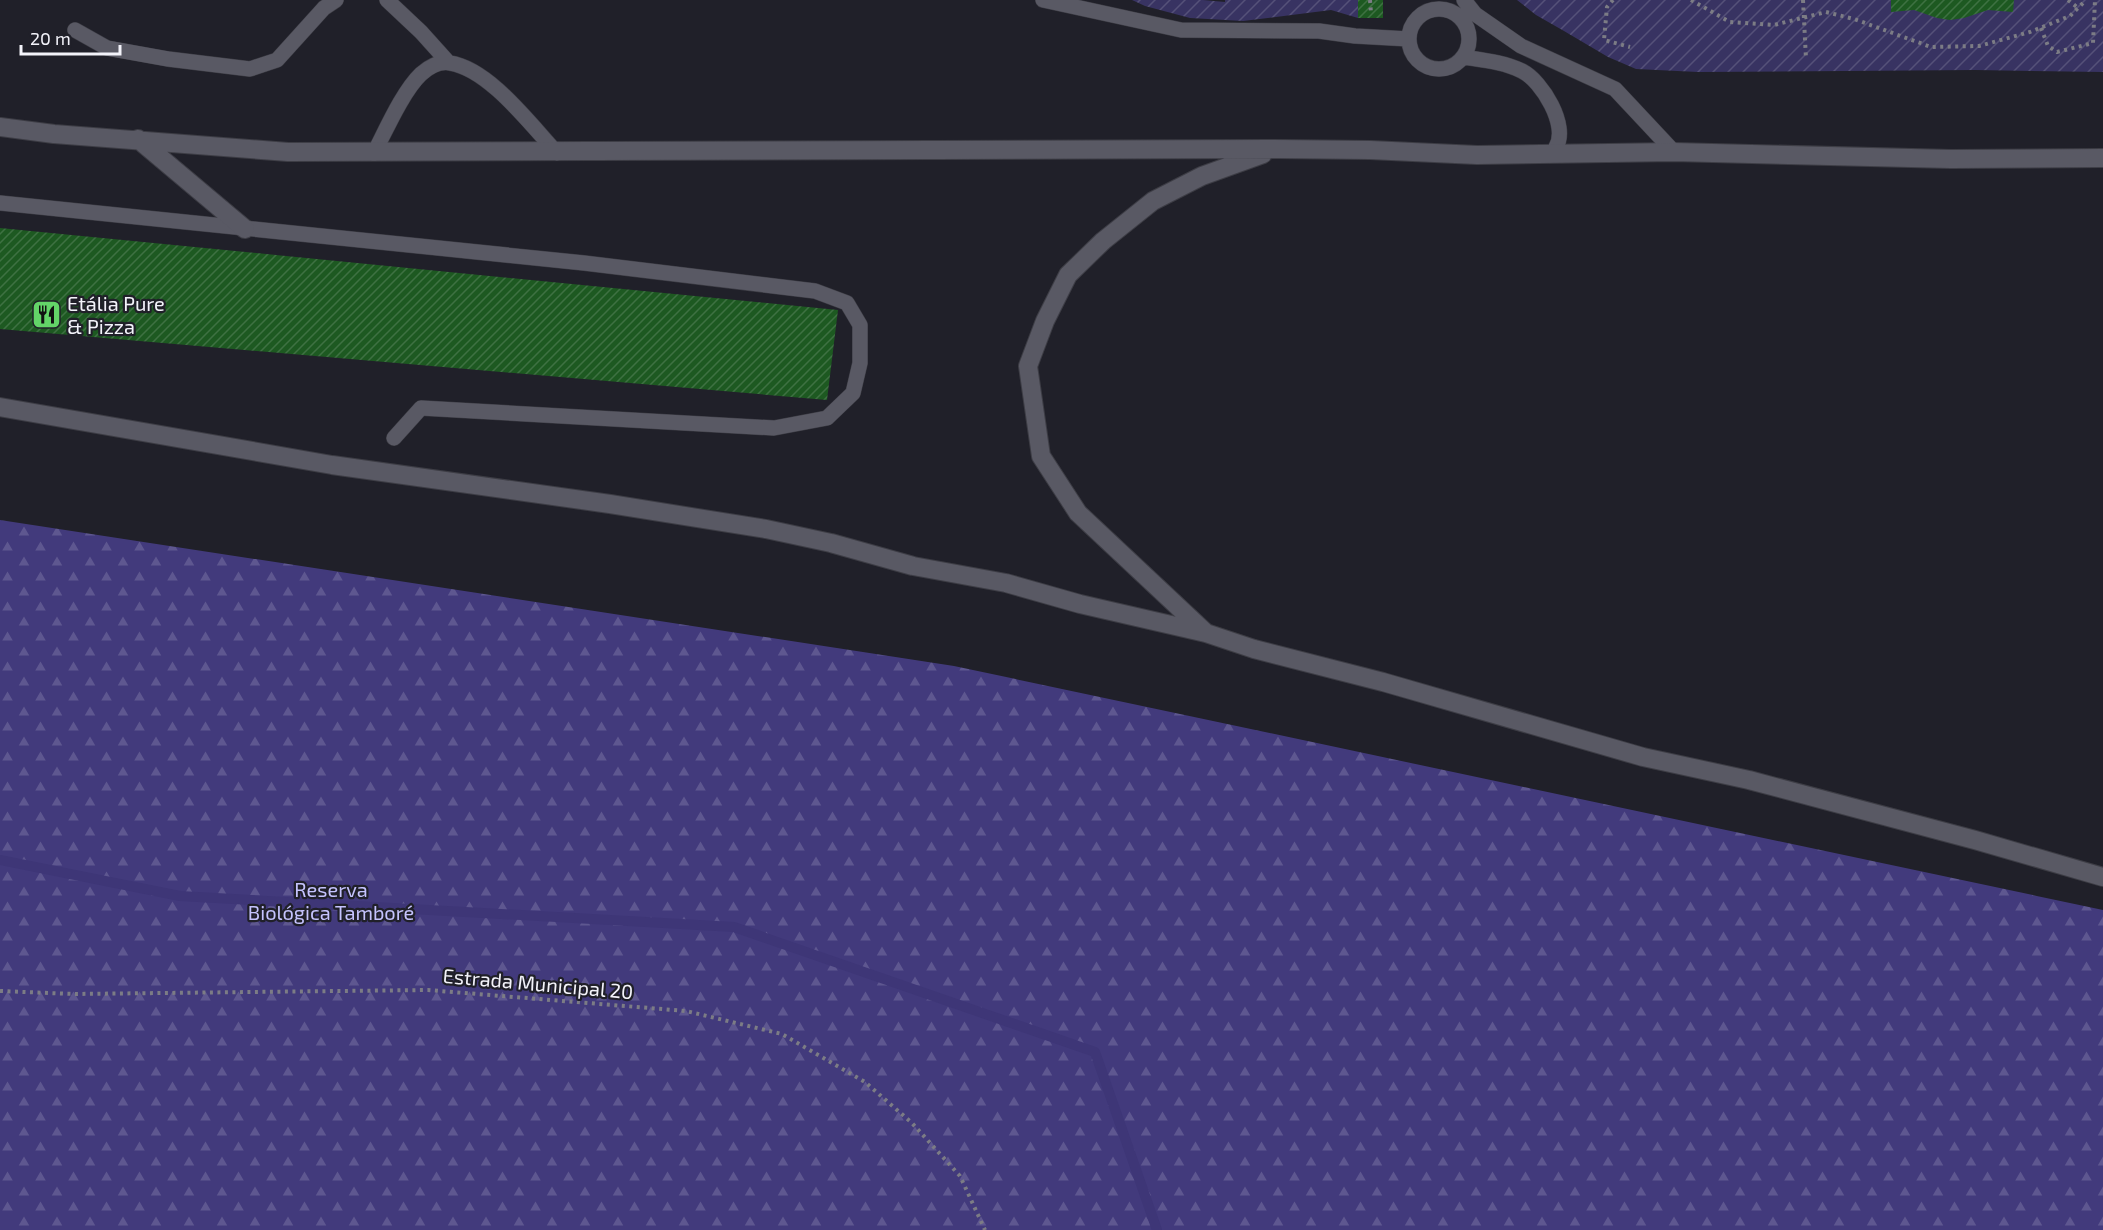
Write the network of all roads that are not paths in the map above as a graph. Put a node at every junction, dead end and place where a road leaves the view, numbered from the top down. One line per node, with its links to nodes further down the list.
1 (336, 0): 8 (lane)
2 (387, 0): 11 (lane)
3 (1043, 0): 9 (lane)
4 (1464, 0): 7 (lane)
5 (1424, 7): 6 (lane); 9 (lane)
6 (1455, 13): 7 (lane); 10 (lane)
7 (1475, 14): 15 (lane)
8 (75, 30)
9 (1408, 39): 10 (lane)
10 (1463, 57): 18 (lane)
11 (448, 62): 16 (lane); 17 (lane)
12 (0, 127): 13 (main road)
13 (138, 139): 16 (main road); 21 (main road)
14 (1276, 149): 17 (main road); 18 (main road); 24 (main road)
15 (1674, 152): 18 (main road); 19 (main road)
16 (374, 153): 17 (main road)
17 (557, 153)
18 (1549, 154)
19 (2103, 158)
20 (0, 203): 21 (lane)
21 (245, 229): 23 (lane)
22 (0, 407): 24 (main road)
23 (394, 438)
24 (1206, 633): 25 (main road)
25 (2103, 877)

